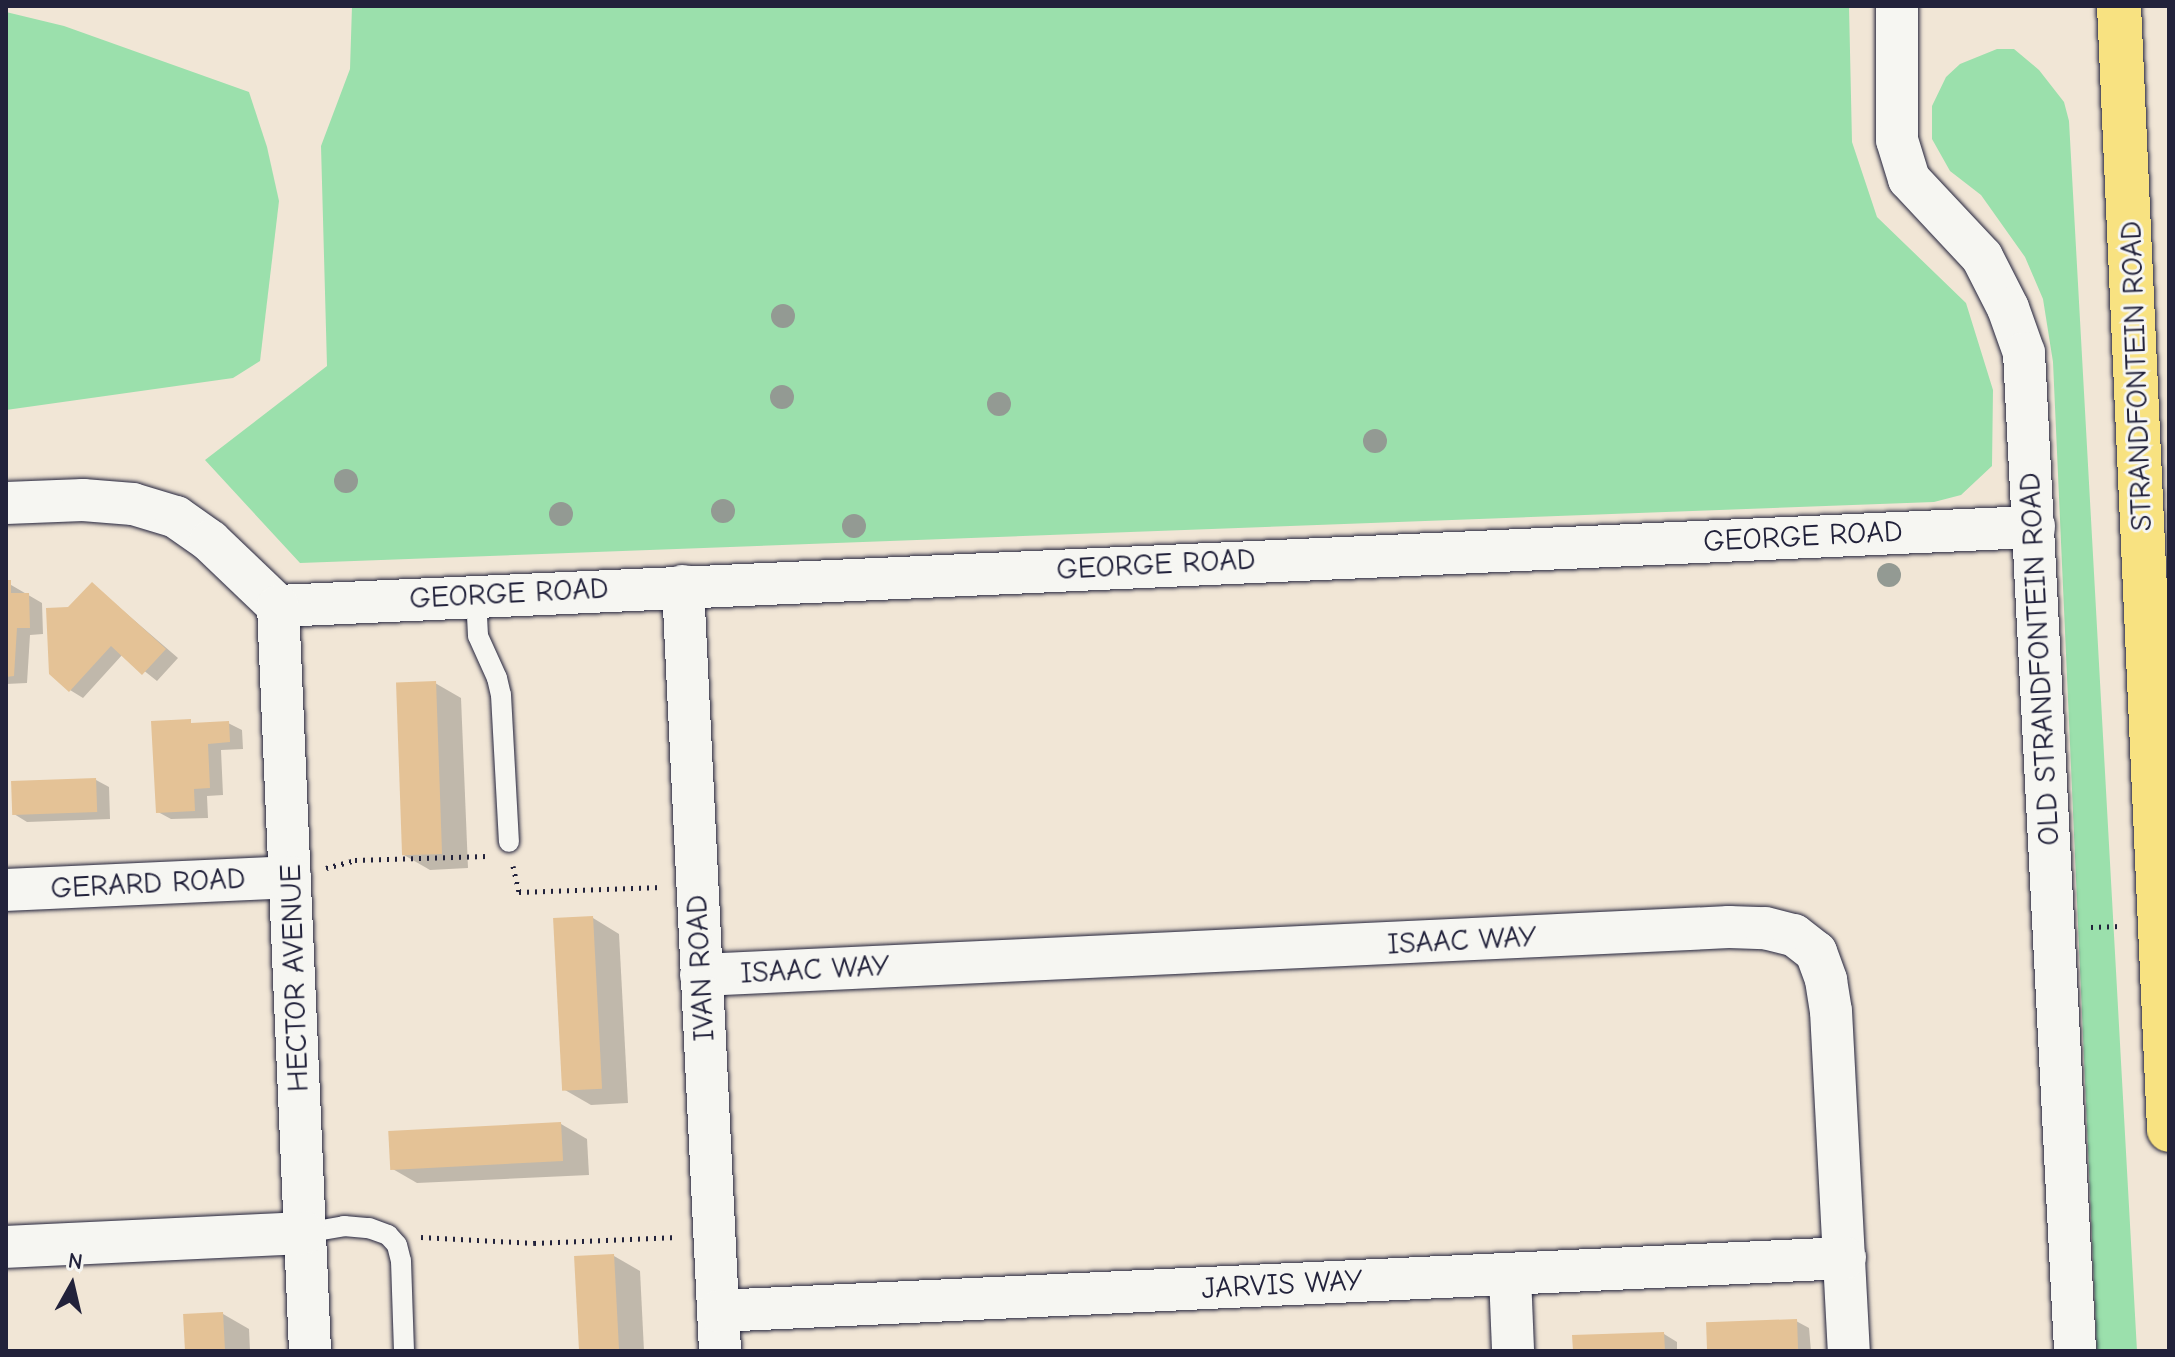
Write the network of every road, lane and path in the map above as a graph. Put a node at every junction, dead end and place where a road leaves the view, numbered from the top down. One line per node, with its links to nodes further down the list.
1 (1897, 6): 4 (street, OLD STRANDFONTEIN ROAD)
2 (2119, 6): 15 (main road, STRANDFONTEIN ROAD)
3 (6, 503): 7 (street)
4 (2034, 527): 5 (street, GEORGE ROAD); 27 (street, OLD STRANDFONTEIN ROAD)
5 (683, 586): 6 (street, GEORGE ROAD); 10 (street, IVAN ROAD)
6 (476, 596): 7 (street, GEORGE ROAD); 8 (lane)
7 (278, 606): 9 (street, HECTOR AVENUE)
8 (509, 842): 9 (path); 10 (path)
9 (290, 877): 11 (street, GERARD ROAD); 17 (street, HECTOR AVENUE)
10 (697, 885): 14 (street, IVAN ROAD)
11 (6, 890)
12 (2125, 926): 13 (path)
13 (2084, 927)
14 (701, 975): 16 (street, IVAN ROAD); 20 (street, ISAAC WAY)
15 (2169, 1130)
16 (715, 1232): 18 (path); 22 (street, IVAN ROAD)
17 (305, 1233): 18 (lane); 19 (street); 23 (street, HECTOR AVENUE)
18 (388, 1235): 24 (lane)
19 (6, 1247)
20 (1845, 1258): 21 (street, JARVIS WAY); 26 (street, ISAAC WAY)
21 (1510, 1275): 22 (street, JARVIS WAY); 25 (street)
22 (719, 1331)
23 (310, 1351)
24 (404, 1351)
25 (1513, 1351)
26 (1849, 1351)
27 (2075, 1351)

